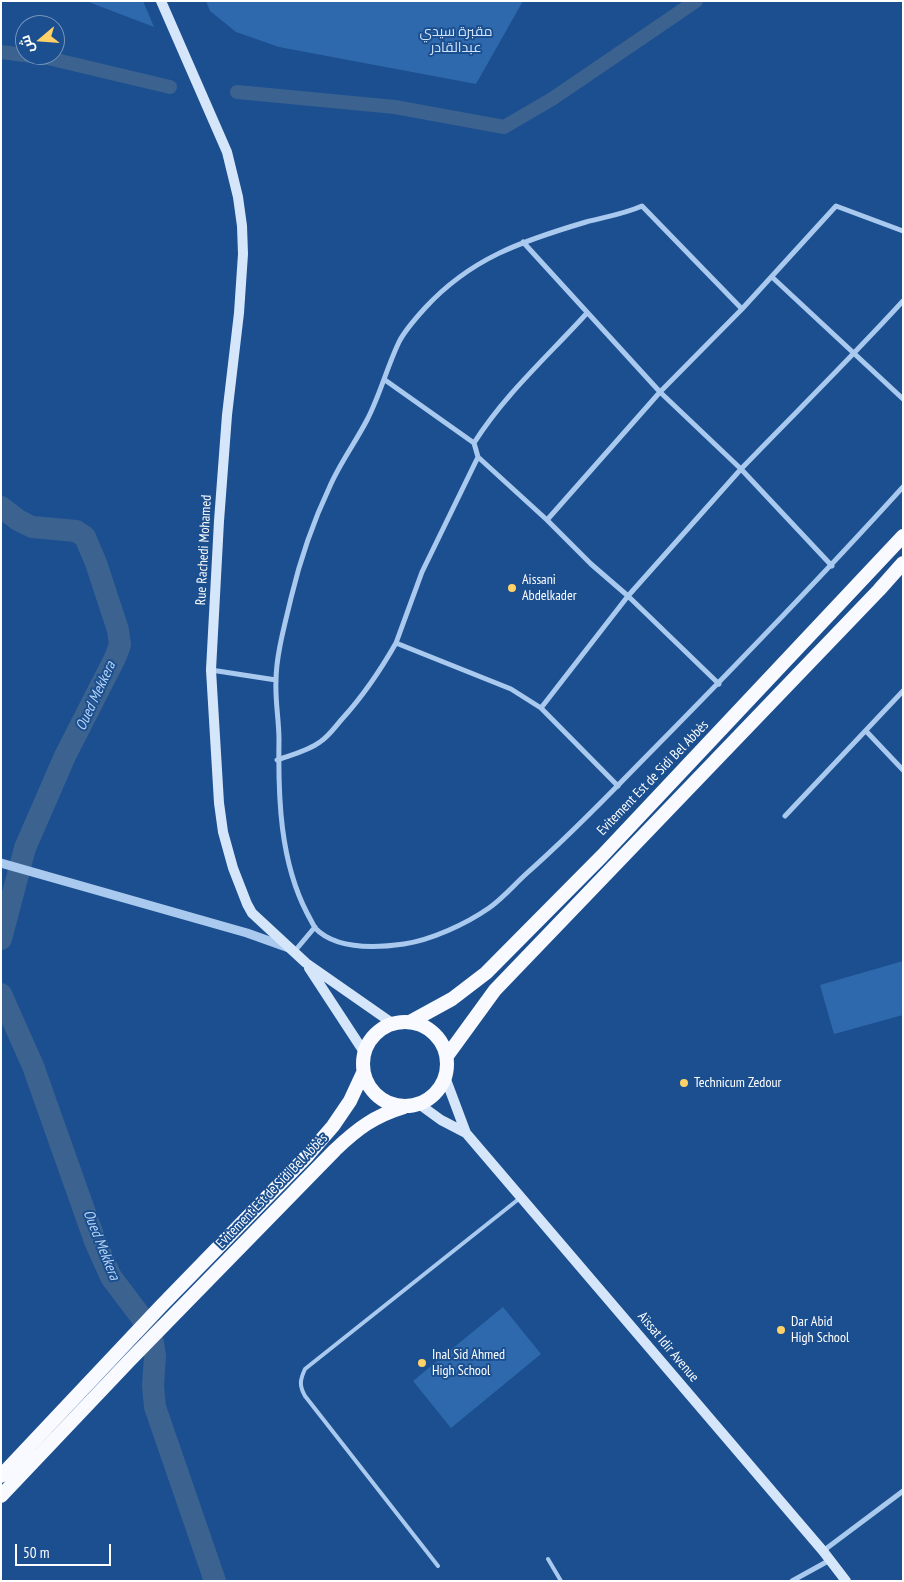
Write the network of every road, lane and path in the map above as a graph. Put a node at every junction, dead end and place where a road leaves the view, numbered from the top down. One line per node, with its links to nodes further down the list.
1 (161, 1): 22 (main road, Rue Rachedi Mohamed)
2 (903, 231): 4 (street)
3 (523, 242): 6 (street); 7 (street); 9 (street)
4 (772, 277): 6 (street); 8 (street)
5 (903, 301): 8 (street)
6 (742, 309): 10 (street)
7 (587, 313): 10 (street); 12 (street)
8 (855, 354): 11 (street); 14 (street)
9 (385, 380): 12 (street); 23 (street)
10 (660, 392): 14 (street); 16 (street)
11 (903, 399)
12 (474, 443): 13 (street)
13 (478, 457): 16 (street); 21 (street)
14 (741, 469): 19 (street); 20 (street)
15 (903, 487): 19 (street)
16 (547, 520): 20 (street)
17 (903, 536): 36 (highway, Evitement Est de Sidi Bel Abbès)
18 (903, 563): 39 (highway)
19 (832, 566): 24 (street)
20 (628, 596): 24 (street); 26 (street)
21 (396, 643): 26 (street); 28 (street)
22 (211, 670): 23 (street); 34 (main road, Rue Rachedi Mohamed)
23 (276, 680): 28 (street)
24 (719, 684): 30 (street)
25 (903, 691): 27 (street)
26 (541, 708): 30 (street)
27 (866, 731): 29 (street); 31 (street)
28 (277, 760): 33 (street)
29 (903, 770)
30 (618, 786): 33 (street)
31 (785, 816)
32 (1, 863): 34 (street)
33 (315, 927): 34 (street)
34 (291, 950): 35 (main road, Rue Rachedi Mohamed)
35 (306, 963): 37 (main road); 38 (main road)
36 (410, 1022): 37 (highway); 39 (highway)
37 (392, 1023): 38 (highway)
38 (364, 1052): 40 (highway)
39 (446, 1056): 41 (highway)
40 (363, 1073): 43 (highway); 46 (highway, Evitement Est de Sidi Bel Abbès)
41 (445, 1077): 42 (highway); 44 (main road)
42 (419, 1104): 43 (highway); 44 (main road)
43 (404, 1107): 46 (highway, Evitement Est de Sidi Bel Abbès)
44 (466, 1133): 45 (main road, Aïssat Idir Avenue)
45 (522, 1196): 50 (main road, Aïssat Idir Avenue); 53 (lane)
46 (125, 1356): 47 (highway); 49 (highway)
47 (1, 1476)
48 (903, 1491): 50 (street)
49 (1, 1496)
50 (823, 1551): 52 (main road, Aïssat Idir Avenue)
51 (548, 1559): 54 (lane)
52 (830, 1560): 55 (street); 56 (main road, Aïssat Idir Avenue)
53 (438, 1566)
54 (561, 1581)
55 (792, 1581)
56 (846, 1581)

